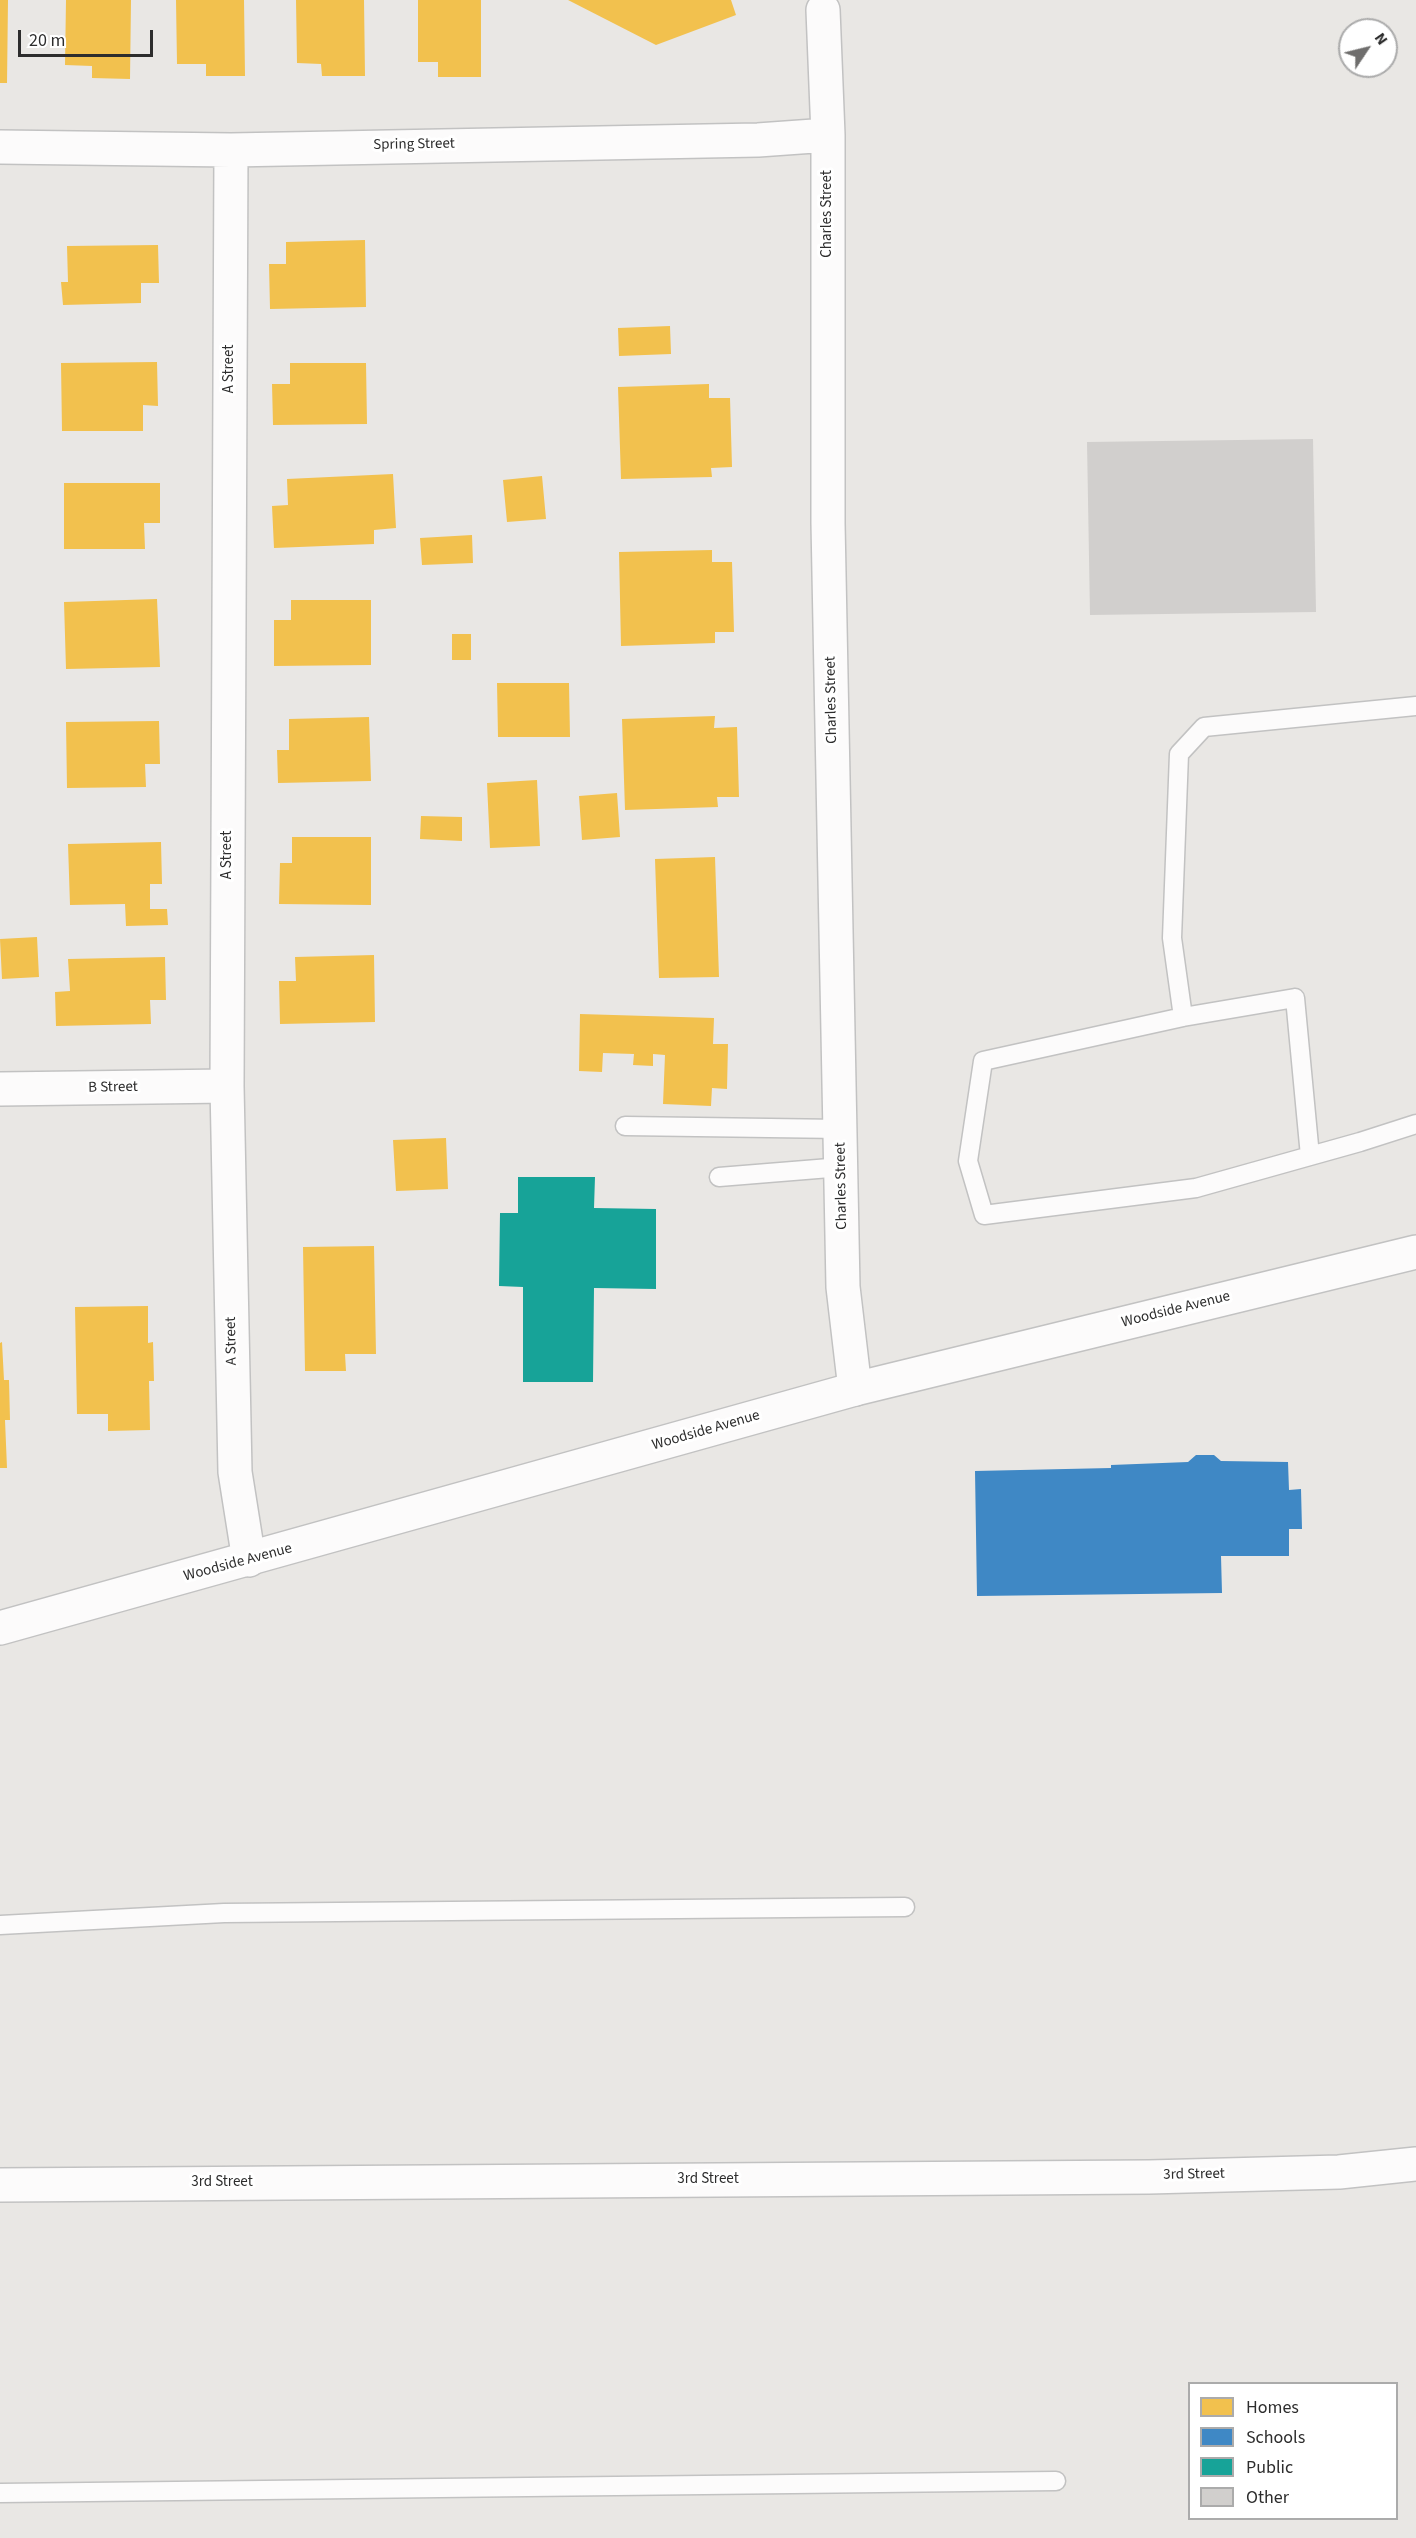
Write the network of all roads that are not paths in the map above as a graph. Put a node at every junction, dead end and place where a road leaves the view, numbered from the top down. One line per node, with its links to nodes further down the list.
1 (823, 10): 2 (street, Charles Street)
2 (828, 135): 4 (street, Spring Street); 11 (street, Charles Street)
3 (0, 147): 4 (street, Spring Street)
4 (231, 150): 7 (street, A Street)
5 (1416, 706): 6 (lane)
6 (1183, 1017): 12 (lane); 12 (lane)
7 (227, 1086): 8 (street, B Street); 17 (street, A Street)
8 (0, 1089)
9 (1416, 1124): 12 (lane)
10 (625, 1126): 11 (lane)
11 (841, 1129): 13 (street, Charles Street)
12 (1310, 1156)
13 (842, 1167): 14 (lane); 16 (street, Charles Street)
14 (719, 1177)
15 (1416, 1252): 16 (street, Woodside Avenue)
16 (855, 1389): 17 (street, Woodside Avenue)
17 (249, 1560): 18 (street, Woodside Avenue)
18 (0, 1628)
19 (905, 1906): 20 (lane)
20 (0, 1925)
21 (1416, 2164): 22 (street, 3rd Street)
22 (0, 2185)
23 (1056, 2481): 24 (lane)
24 (0, 2493)

